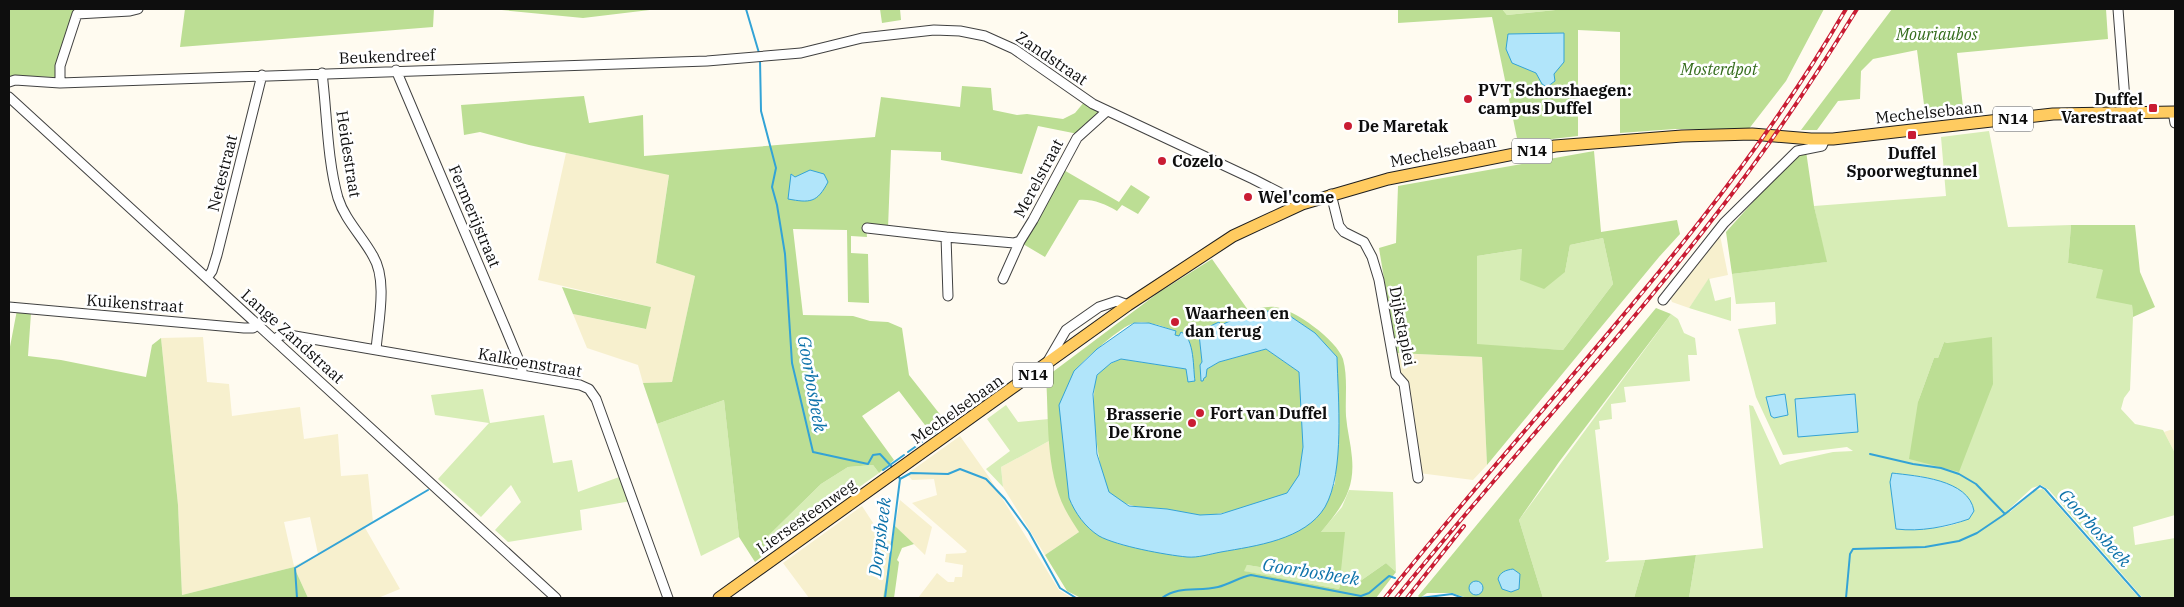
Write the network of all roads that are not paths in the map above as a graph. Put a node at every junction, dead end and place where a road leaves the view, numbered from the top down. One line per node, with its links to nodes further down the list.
1 (138, 9): 8 (street)
2 (2118, 9): 11 (street)
3 (766, 57): 4 (street, Beukendreef); 10 (street, Zandstraat)
4 (396, 70): 5 (street, Beukendreef); 29 (street, Fermerijstraat)
5 (322, 73): 6 (street, Beukendreef); 27 (street, Heidestraat)
6 (262, 75): 8 (street, Beukendreef); 19 (street, Netestraat)
7 (9, 82): 8 (street, Beukendreef)
8 (60, 83)
9 (9, 97): 19 (street, Lange Zandstraat)
10 (1107, 110): 15 (street, Zandstraat); 18 (street, Merelstraat)
11 (2126, 113): 12 (main road, N14); 13 (main road, Mechelsebaan / N14)
12 (2175, 116)
13 (1825, 139): 14 (main road, Mechelsebaan / N14); 22 (street, Mechelsebaan)
14 (1331, 194): 15 (main road, Mechelsebaan / N14); 31 (street, Dijkstaplei)
15 (1302, 204): 23 (main road, Mechelsebaan / N14)
16 (867, 228): 17 (street, Merelstraat)
17 (946, 237): 18 (street, Merelstraat); 21 (street)
18 (1020, 241): 20 (street, Merelstraat)
19 (207, 278): 25 (street, Lange Zandstraat)
20 (1003, 279)
21 (948, 296)
22 (1663, 300)
23 (1128, 305): 28 (main road, Mechelsebaan / N14); 28 (street, Mechelsebaan)
24 (9, 308): 25 (street, Kuikenstraat)
25 (259, 324): 26 (street, Lange Zandstraat)
26 (275, 339): 27 (street, Kalkoenstraat); 32 (street, Lange Zandstraat)
27 (376, 350): 29 (street, Kalkoenstraat)
28 (1045, 366): 30 (main road, Mechelsebaan / N14)
29 (522, 375): 33 (street, Kalkoenstraat)
30 (912, 461): 34 (main road, Liersesteenweg / N14)
31 (1418, 478)
32 (556, 598)
33 (668, 598)
34 (719, 598)

